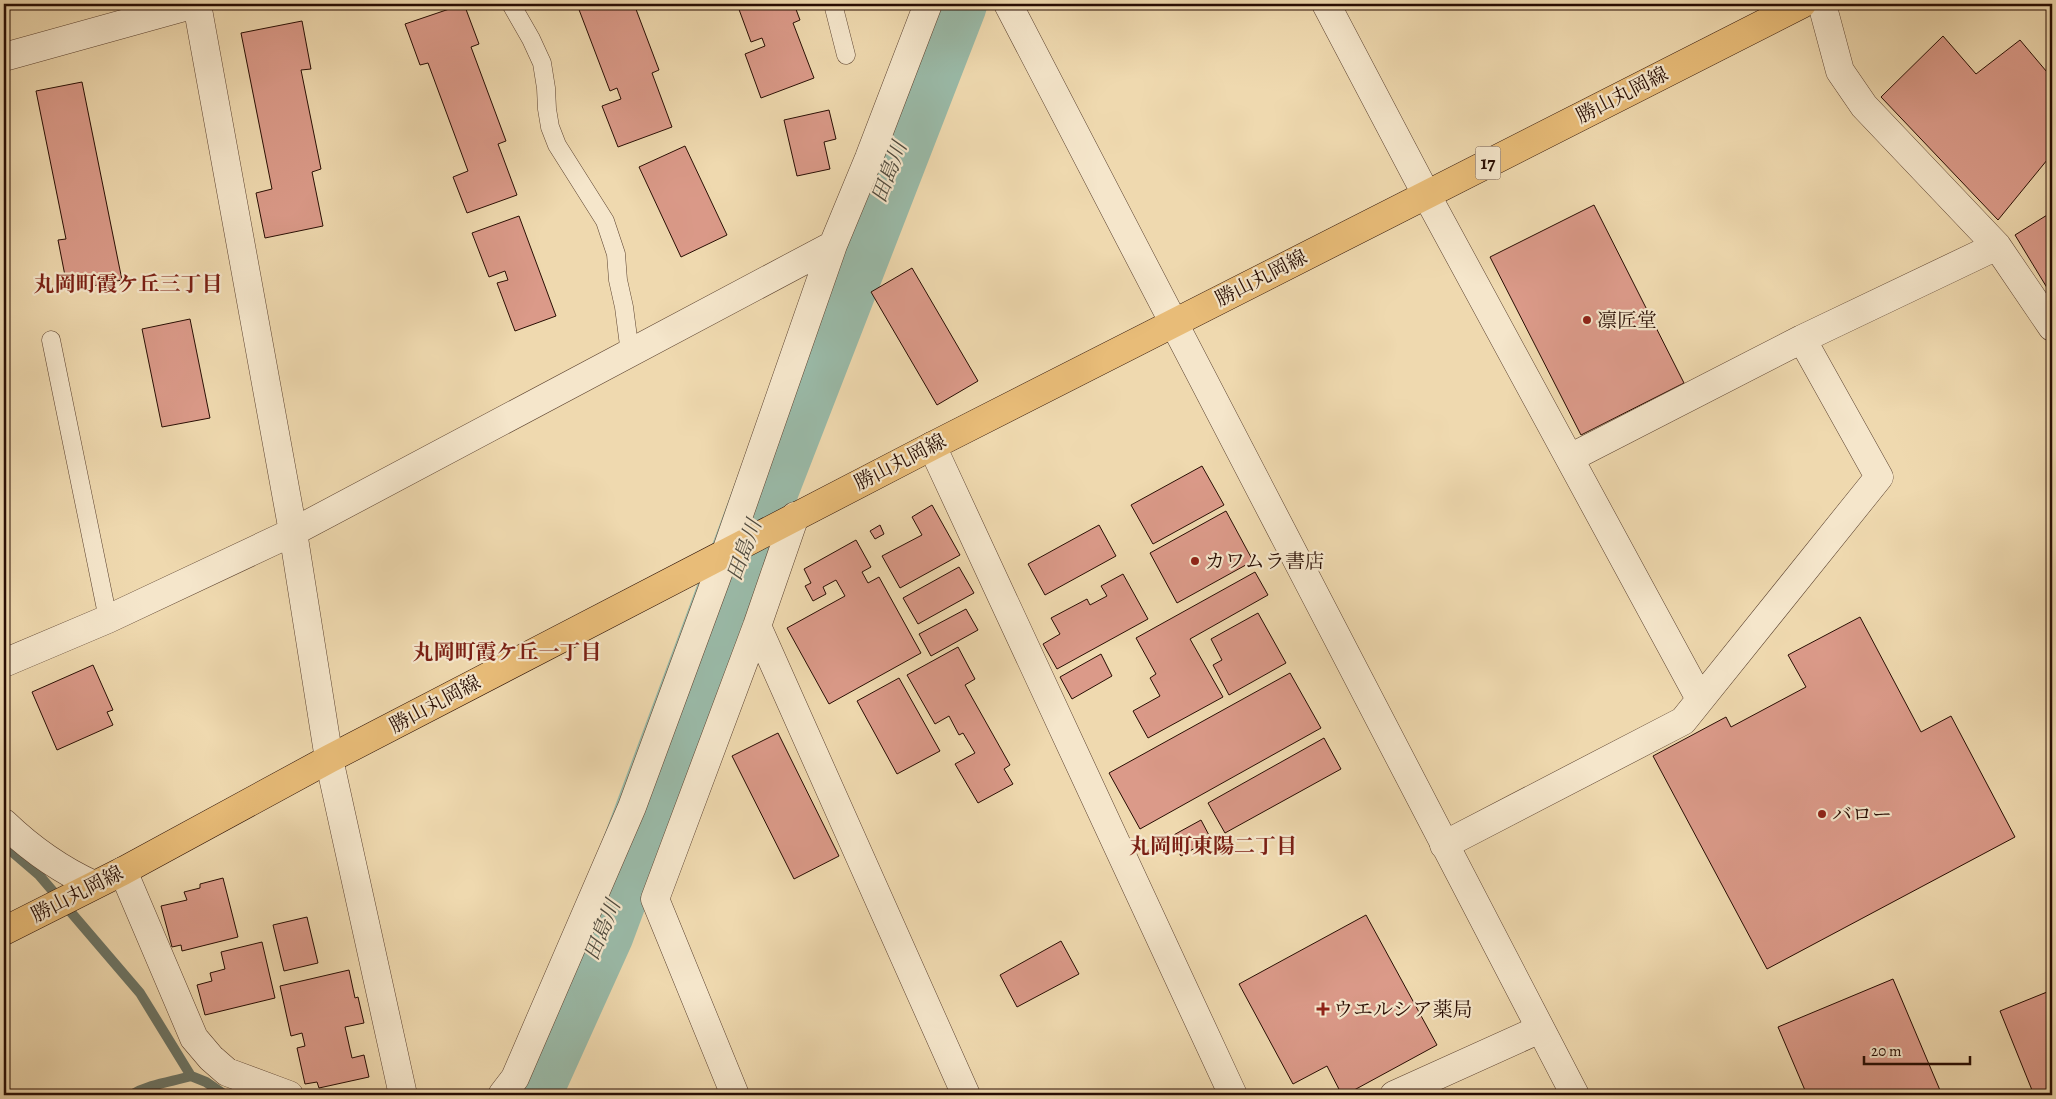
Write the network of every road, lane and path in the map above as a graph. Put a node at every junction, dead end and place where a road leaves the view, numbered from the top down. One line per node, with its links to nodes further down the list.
1 (196, 4): 10 (street); 22 (street)
2 (511, 4): 18 (lane)
3 (833, 4): 9 (lane)
4 (928, 4): 12 (street)
5 (1008, 4): 14 (street)
6 (1326, 4): 11 (street)
7 (1802, 4): 11 (main road, 勝山丸岡線 / 17)
8 (1822, 4): 13 (street)
9 (846, 55)
10 (4, 57)
11 (1426, 194): 14 (main road, 勝山丸岡線 / 17); 20 (street)
12 (833, 246): 18 (street); 23 (street)
13 (1997, 246): 15 (street); 17 (street)
14 (1174, 322): 19 (main road, 勝山丸岡線 / 17); 30 (street)
15 (2052, 327)
16 (51, 340): 24 (lane)
17 (1802, 340): 20 (street); 27 (street)
18 (630, 353): 22 (street)
19 (932, 446): 21 (main road, 勝山丸岡線 / 17); 40 (street)
20 (1570, 458): 27 (street)
21 (795, 516): 23 (main road, 勝山丸岡線 / 17); 25 (street)
22 (293, 532): 24 (street); 28 (street)
23 (726, 552): 28 (main road, 勝山丸岡線 / 17); 37 (street)
24 (108, 619): 26 (street)
25 (757, 626): 38 (street); 39 (street)
26 (4, 663)
27 (1700, 699): 30 (street)
28 (330, 759): 31 (main road, 勝山丸岡線 / 17); 36 (street)
29 (4, 822): 32 (street)
30 (1444, 845): 34 (street)
31 (123, 871): 32 (main road, 勝山丸岡線 / 17); 35 (street)
32 (94, 885): 33 (main road, 勝山丸岡線 / 17)
33 (4, 931)
34 (1540, 1029): 41 (street); 42 (street)
35 (289, 1095)
36 (402, 1095)
37 (502, 1095)
38 (736, 1095)
39 (966, 1095)
40 (1233, 1095)
41 (1394, 1095)
42 (1575, 1095)

